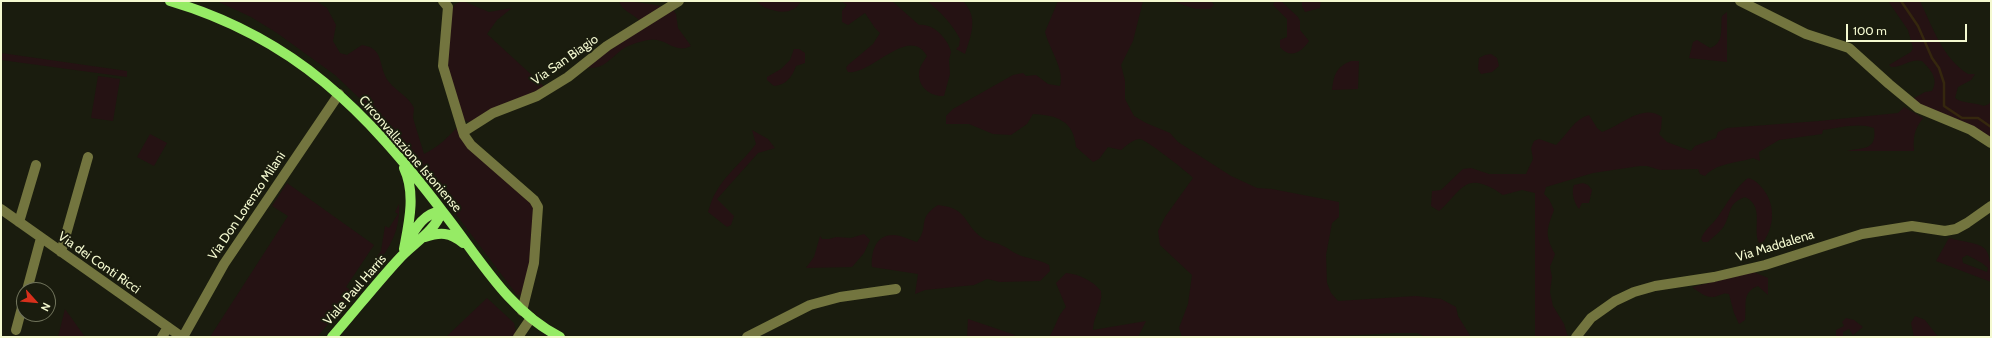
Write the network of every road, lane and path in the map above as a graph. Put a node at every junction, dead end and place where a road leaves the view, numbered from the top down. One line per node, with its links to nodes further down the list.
1 (170, 1): 5 (main road, Circonvallazione Istoniense)
2 (443, 1): 6 (street)
3 (679, 1): 6 (street, Via San Biagio)
4 (1740, 1): 7 (street)
5 (339, 94): 9 (main road, Circonvallazione Istoniense); 29 (street, Via Don Lorenzo Milani)
6 (463, 132): 23 (street)
7 (1991, 143)
8 (88, 157): 18 (street)
9 (400, 161): 13 (main road, Circonvallazione Istoniense); 17 (main road, Viale Paul Harris)
10 (36, 165): 14 (street)
11 (1991, 206): 34 (street, Via Maddalena)
12 (1, 209): 14 (street, Via dei Conti Ricci)
13 (442, 210): 15 (main road, Viale Paul Harris); 17 (main road, Viale Paul Harris); 19 (main road, Circonvallazione Istoniense)
14 (19, 222): 16 (street, Via dei Conti Ricci)
15 (424, 237): 19 (main road, Viale Paul Harris); 20 (main road, Viale Paul Harris)
16 (41, 238): 18 (street, Via dei Conti Ricci); 21 (street)
17 (404, 249): 20 (main road, Viale Paul Harris)
18 (61, 252): 26 (street, Via dei Conti Ricci)
19 (474, 253): 23 (main road, Circonvallazione Istoniense)
20 (398, 259): 30 (main road, Viale Paul Harris)
21 (29, 282)
22 (896, 289): 33 (street)
23 (522, 311): 24 (main road, Circonvallazione Istoniense)
24 (531, 318): 31 (street); 32 (main road, Circonvallazione Istoniense)
25 (18, 322): 27 (street)
26 (168, 327): 28 (street); 29 (street, Via dei Conti Ricci)
27 (16, 330)
28 (162, 337)
29 (182, 337)
30 (332, 337)
31 (518, 337)
32 (560, 337)
33 (747, 337)
34 (1576, 337)

